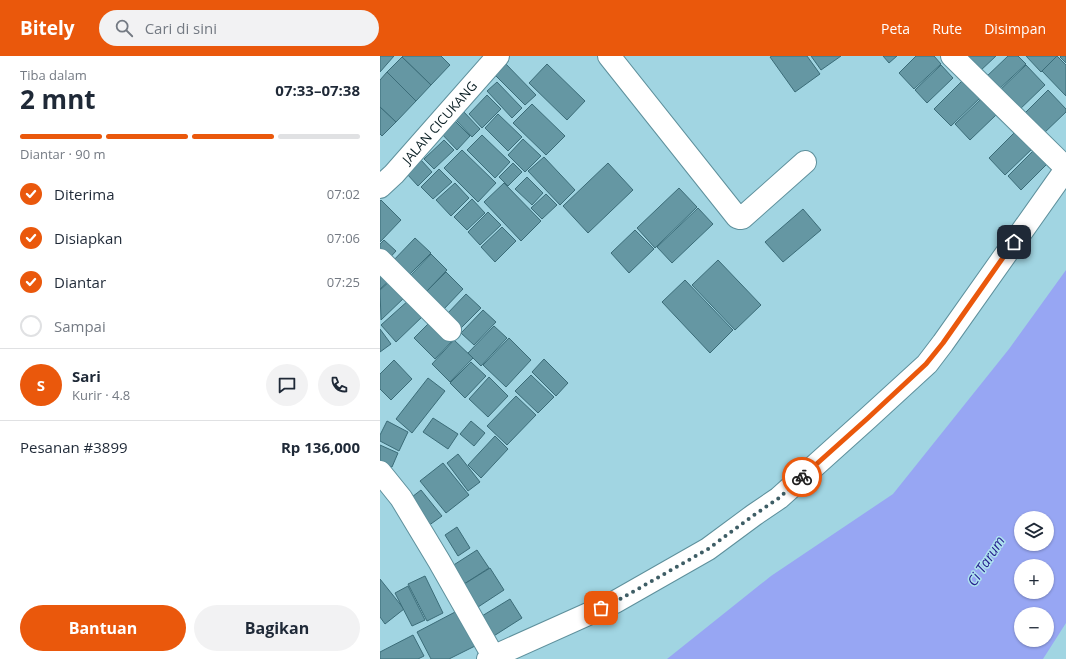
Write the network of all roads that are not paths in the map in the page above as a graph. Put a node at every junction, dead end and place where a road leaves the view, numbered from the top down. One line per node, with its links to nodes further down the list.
1 (498, 56): 6 (street, JALAN CICUKANG)
2 (609, 56): 4 (street)
3 (952, 56): 5 (street)
4 (805, 162)
5 (1066, 169): 10 (street)
6 (380, 187)
7 (380, 260): 8 (street)
8 (450, 330)
9 (380, 472): 10 (street)
10 (490, 658)

